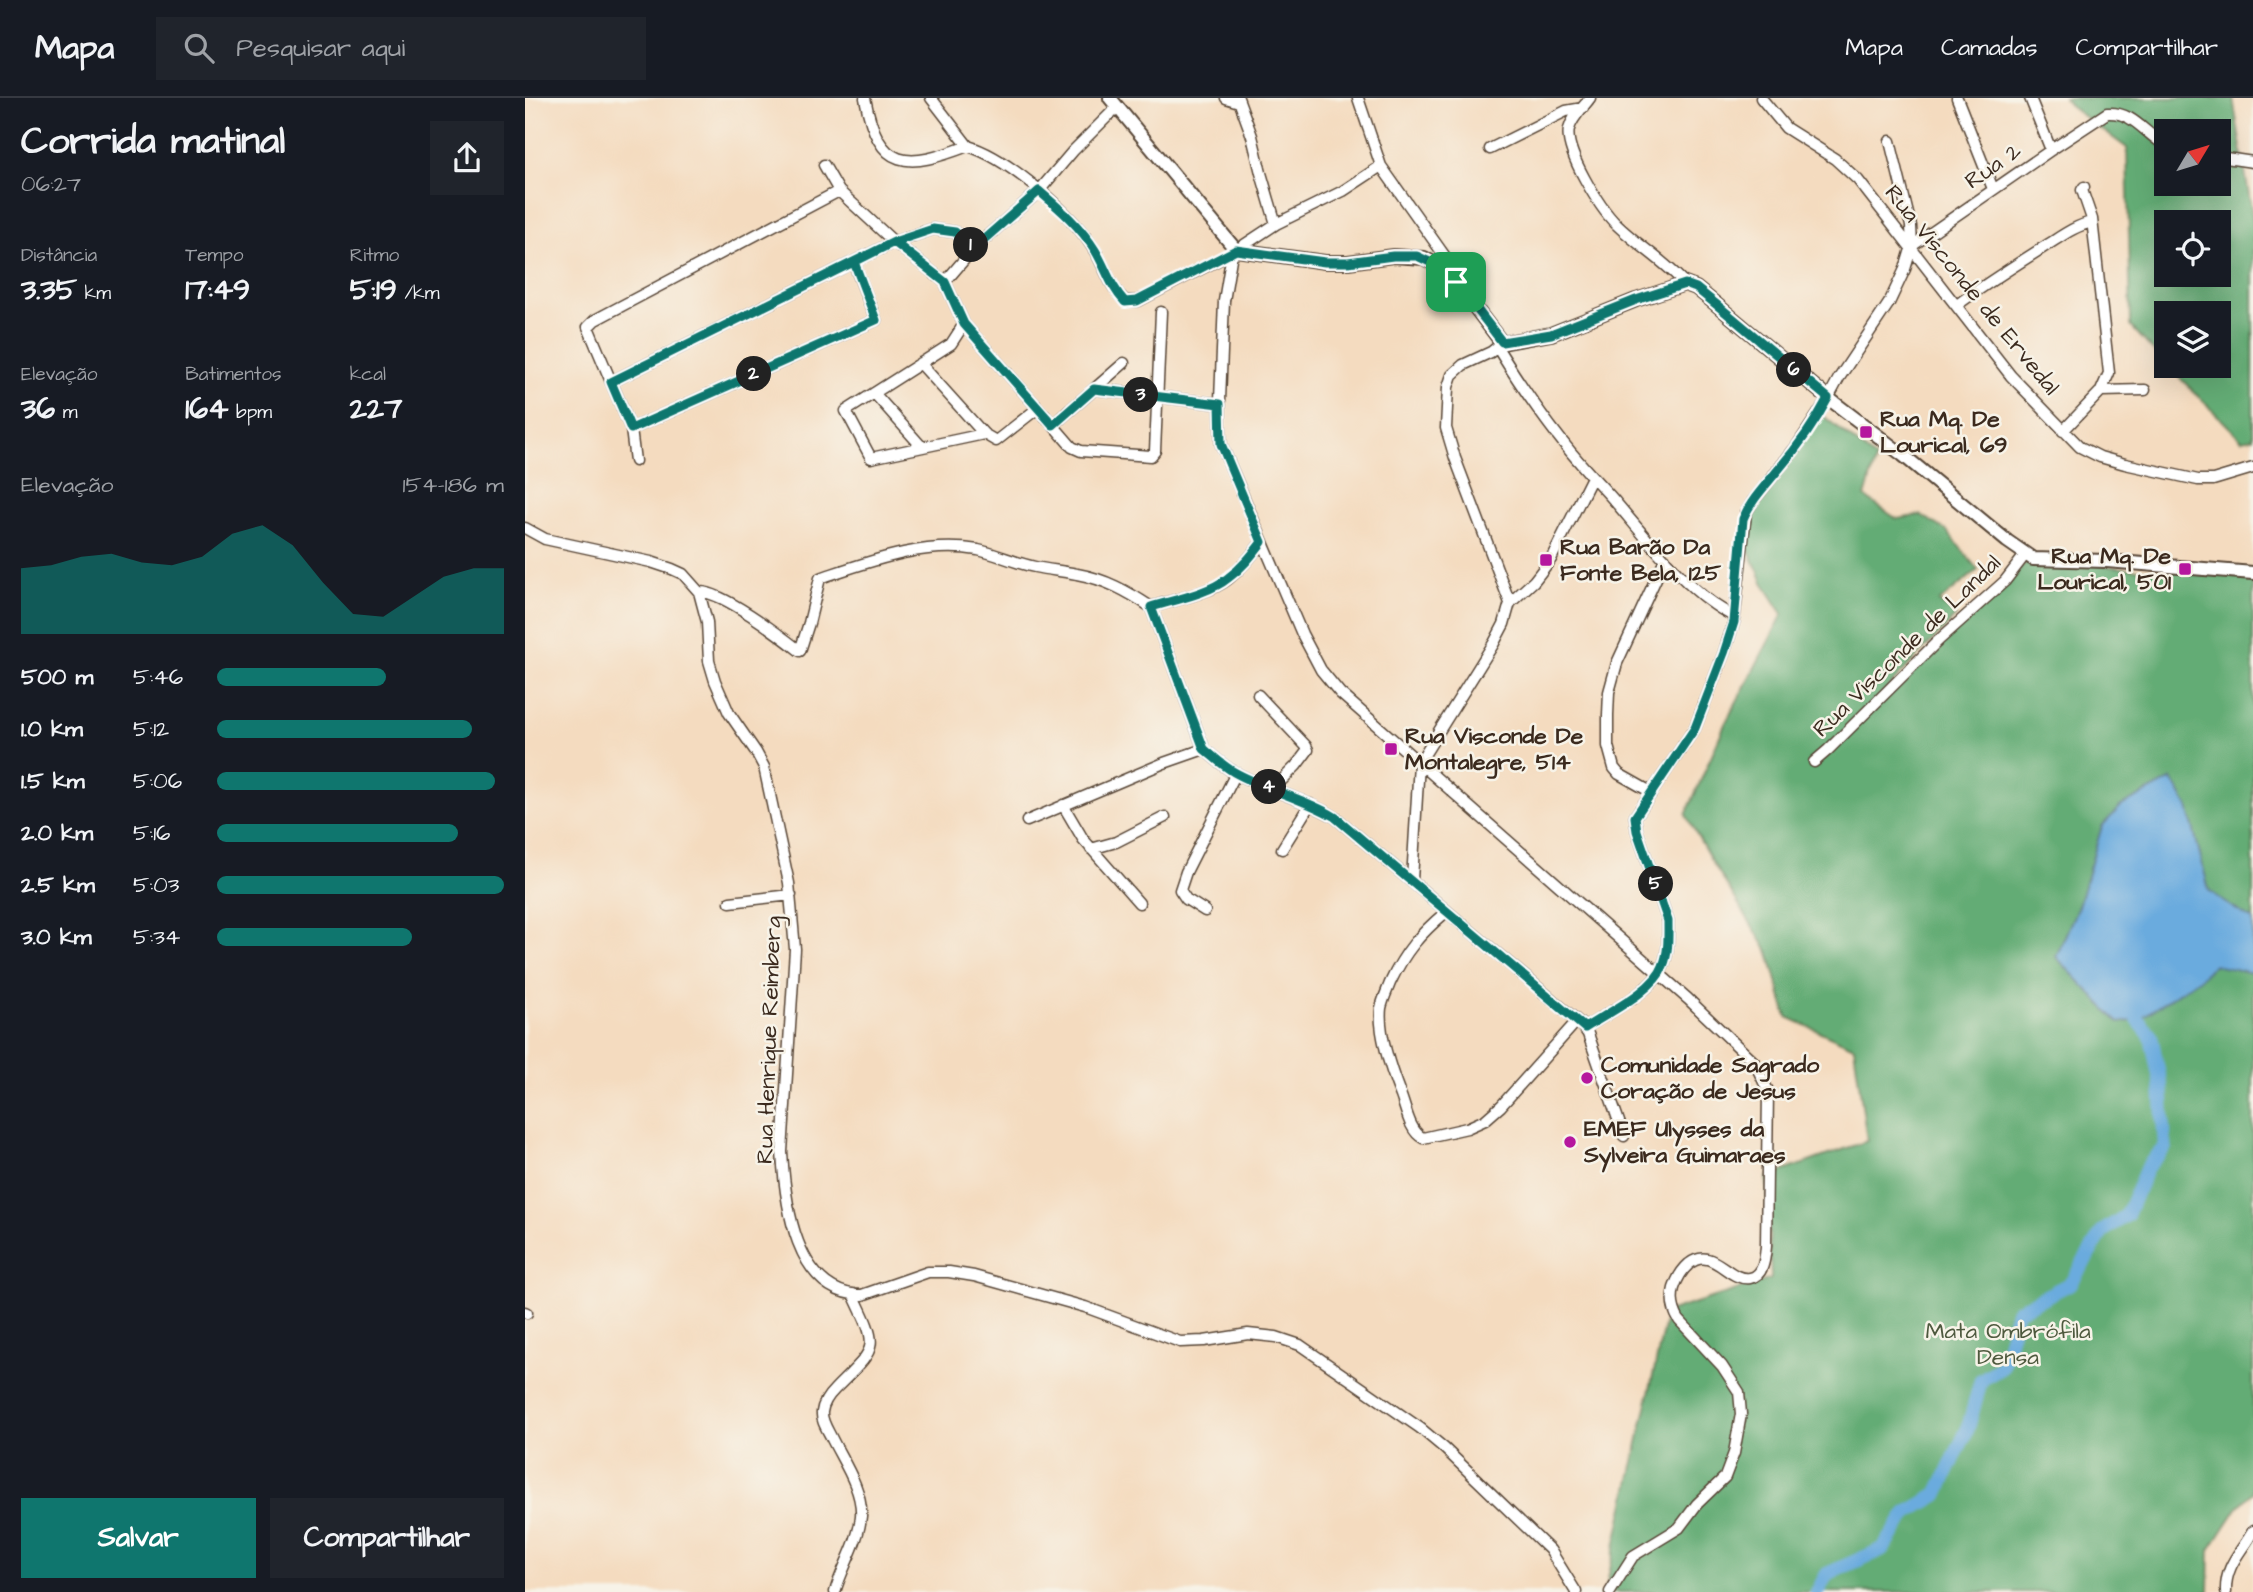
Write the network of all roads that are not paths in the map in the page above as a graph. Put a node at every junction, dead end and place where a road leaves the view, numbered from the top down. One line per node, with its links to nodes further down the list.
1 (865, 98): 14 (street)
2 (931, 98): 14 (street)
3 (1226, 98): 9 (street)
4 (1358, 98): 20 (street)
5 (1590, 98): 11 (street)
6 (1762, 98): 29 (street, Rua Visconde de Ervedal)
7 (1957, 98): 22 (street)
8 (2030, 98): 16 (street)
9 (1239, 100): 26 (street)
10 (1114, 102): 24 (street); 30 (main road)
11 (1583, 108): 15 (street); 36 (street)
12 (2154, 138): 16 (street, Rua 2)
13 (1890, 141): 29 (street)
14 (968, 146): 24 (street)
15 (1490, 149)
16 (2050, 149): 22 (street, Rua 2)
17 (2231, 159): 18 (street)
18 (2253, 162)
19 (824, 165): 23 (street)
20 (1381, 166): 26 (street); 35 (street)
21 (2084, 187): 25 (street)
22 (1993, 189): 29 (street, Rua 2)
23 (839, 191): 27 (street); 43 (street)
24 (1039, 191): 28 (street); 30 (street)
25 (2092, 222): 37 (street); 46 (street)
26 (1276, 224): 30 (street)
27 (894, 242): 28 (street); 31 (street); 34 (street)
28 (974, 248): 34 (street)
29 (1912, 248): 32 (street, Rua Visconde de Ervedal); 33 (street)
30 (1234, 251): 35 (main road); 50 (street)
31 (854, 262): 43 (street); 53 (street)
32 (1922, 262): 33 (street); 37 (street, Rua Visconde de Ervedal)
33 (1905, 269): 49 (street)
34 (945, 282): 39 (street)
35 (1456, 282): 40 (main road)
36 (1685, 284): 40 (main road); 49 (main road)
37 (1957, 305): 54 (street, Rua Visconde de Ervedal)
38 (1161, 312): 48 (street)
39 (964, 324): 41 (street); 51 (street)
40 (1500, 345): 59 (street); 66 (street)
41 (920, 363): 47 (street); 55 (street)
42 (1124, 363): 44 (street)
43 (611, 382): 53 (street)
44 (1094, 389): 48 (street); 52 (street)
45 (2145, 390): 46 (street)
46 (2101, 391): 54 (street)
47 (874, 393): 56 (street); 56 (street)
48 (1157, 397): 50 (street); 52 (street)
49 (1828, 398): 62 (main road); 68 (street)
50 (1220, 404): 61 (street)
51 (1038, 408): 52 (street); 55 (street)
52 (1053, 425)
53 (631, 429): 57 (street)
54 (2063, 431): 58 (street, Rua Visconde de Ervedal)
55 (984, 434): 56 (street)
56 (922, 447)
57 (635, 461)
58 (2253, 468)
59 (1592, 477): 63 (street); 66 (street)
60 (525, 528): 65 (street)
61 (1262, 542): 67 (street); 72 (street)
62 (2025, 555): 64 (main road); 71 (street, Rua Visconde de Landal)
63 (1665, 559): 68 (street); 75 (street)
64 (2253, 573)
65 (699, 592): 67 (street); 83 (street, Rua Henrique Reimberg)
66 (1510, 603): 72 (street)
67 (1151, 607): 70 (street)
68 (1734, 616): 75 (street)
69 (1258, 695): 74 (street)
70 (1204, 749): 73 (street); 77 (street)
71 (1814, 762)
72 (1419, 763): 82 (street); 88 (street)
73 (1236, 773): 74 (street); 86 (street)
74 (1273, 789): 76 (street)
75 (1651, 792): 88 (street)
76 (1310, 804): 81 (street); 82 (street)
77 (1063, 805): 79 (street); 80 (street)
78 (1165, 817): 80 (street)
79 (1027, 821)
80 (1091, 849): 85 (street)
81 (1282, 849)
82 (1412, 880): 87 (street)
83 (791, 895): 84 (street); 91 (street, Rua Henrique Reimberg)
84 (730, 902)
85 (1139, 902)
86 (1205, 911)
87 (1445, 912): 89 (street); 89 (street)
88 (1659, 975): 89 (street); 95 (street)
89 (1581, 1025): 90 (street)
90 (1624, 1136)
91 (853, 1294): 93 (street); 94 (street)
92 (2253, 1533): 96 (street)
93 (835, 1592)
94 (1576, 1592)
95 (1610, 1592)
96 (2226, 1592)

